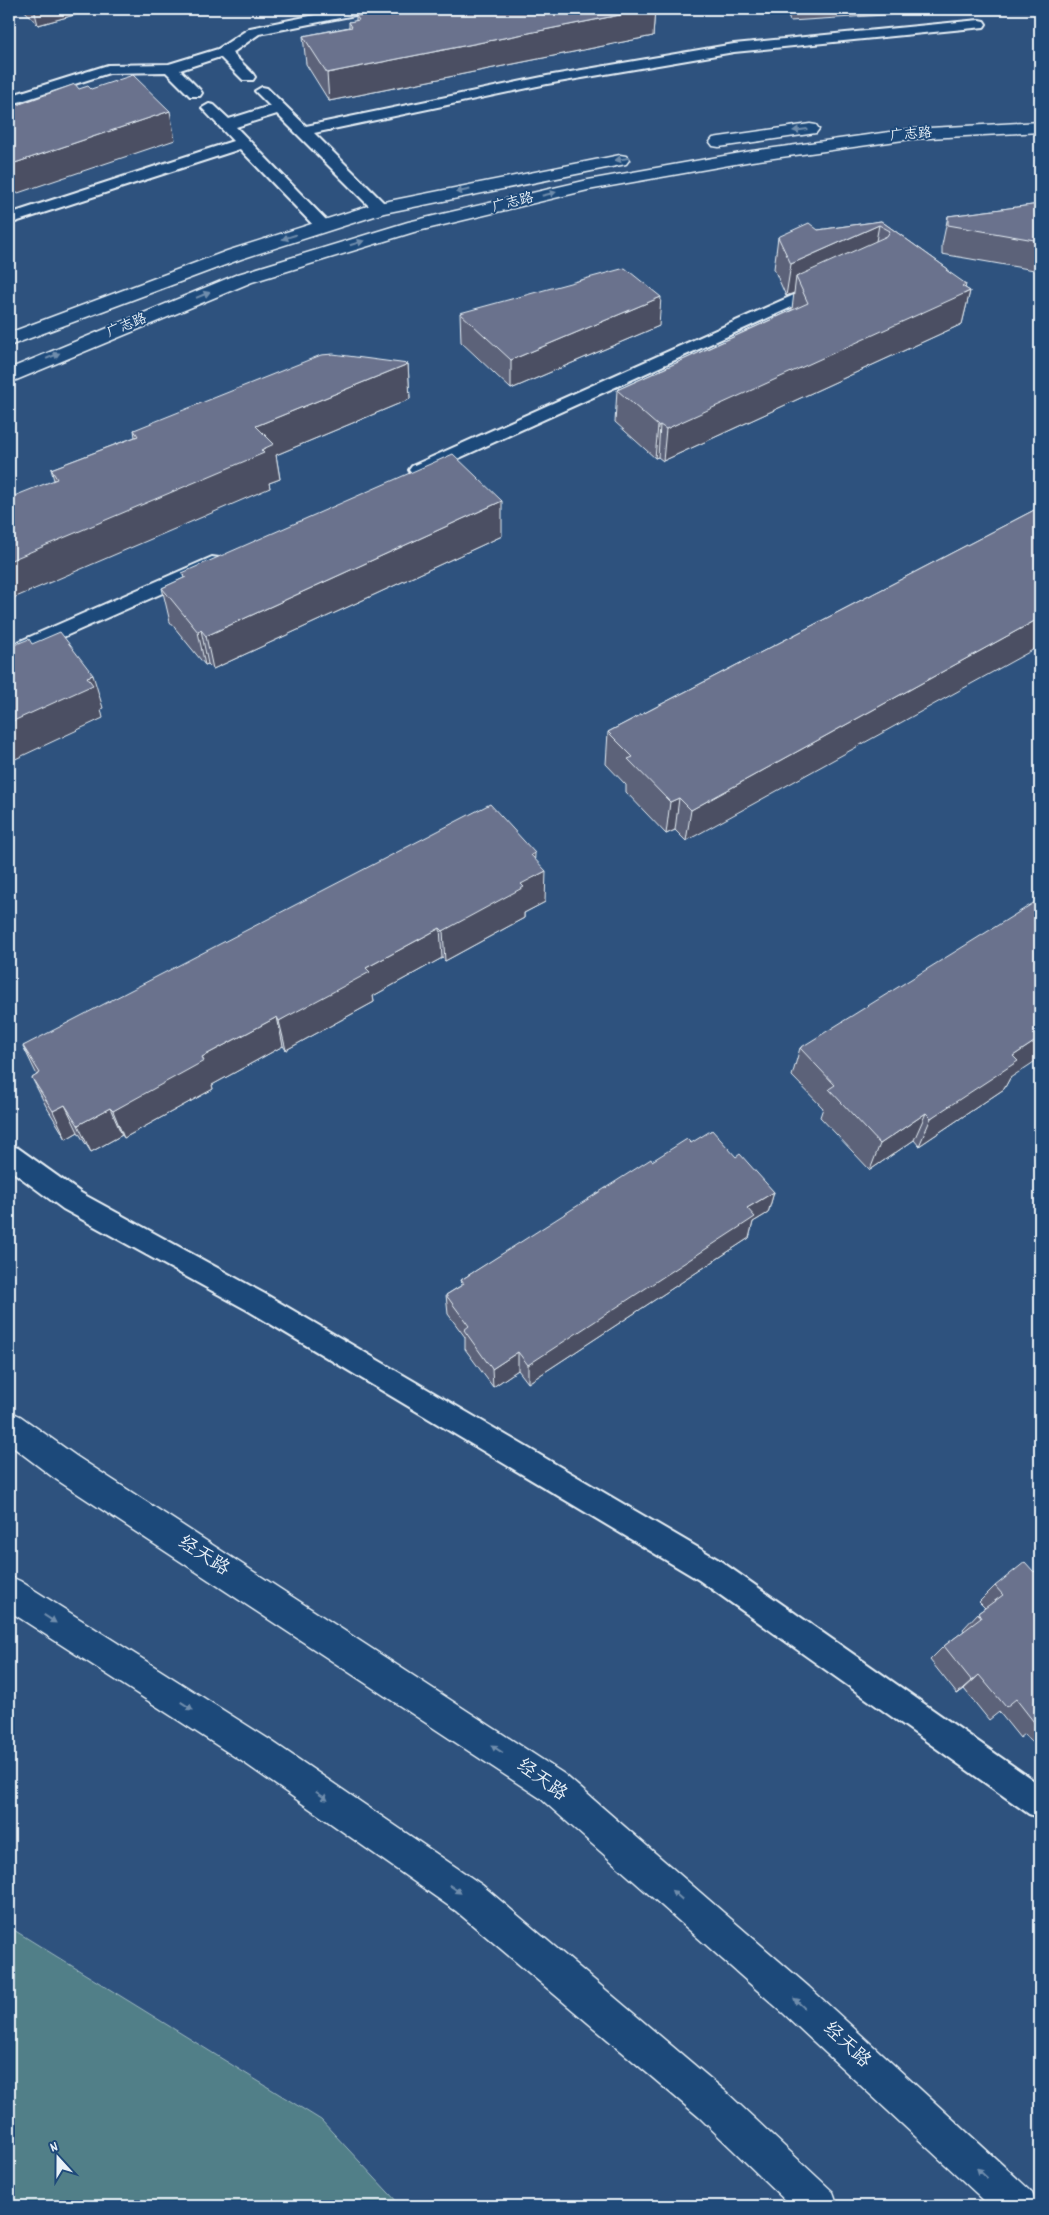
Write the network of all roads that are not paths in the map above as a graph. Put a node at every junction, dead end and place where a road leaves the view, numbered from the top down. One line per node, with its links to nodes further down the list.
1 (365, 9): 3 (lane)
2 (979, 24): 16 (lane)
3 (223, 52): 4 (lane); 5 (lane)
4 (170, 68): 7 (lane); 8 (lane)
5 (248, 76)
6 (262, 92): 10 (lane)
7 (195, 93)
8 (9, 101)
9 (209, 108): 13 (lane)
10 (280, 108): 13 (lane); 16 (lane)
11 (1040, 110): 12 (street, 广志路)
12 (861, 123)
13 (226, 126): 17 (lane)
14 (831, 127): 18 (street, one-way to 18)
15 (1040, 127): 25 (street, 广志路, one-way to 15)
16 (302, 131): 20 (lane)
17 (244, 143): 21 (lane); 22 (lane)
18 (704, 145)
19 (638, 156): 20 (street, 广志路, one-way to 20)
20 (380, 208): 22 (street, 广志路)
21 (9, 219)
22 (323, 226): 24 (street, 广志路, one-way to 24)
23 (837, 281): 26 (lane)
24 (9, 340)
25 (9, 377)
26 (400, 478)
27 (227, 556): 28 (lane)
28 (9, 654)
29 (9, 1155): 32 (lane)
30 (9, 1426): 34 (street, 经天路, one-way to 30)
31 (9, 1592): 33 (street, one-way to 33)
32 (1040, 1803)
33 (819, 2206)
34 (1018, 2206)

